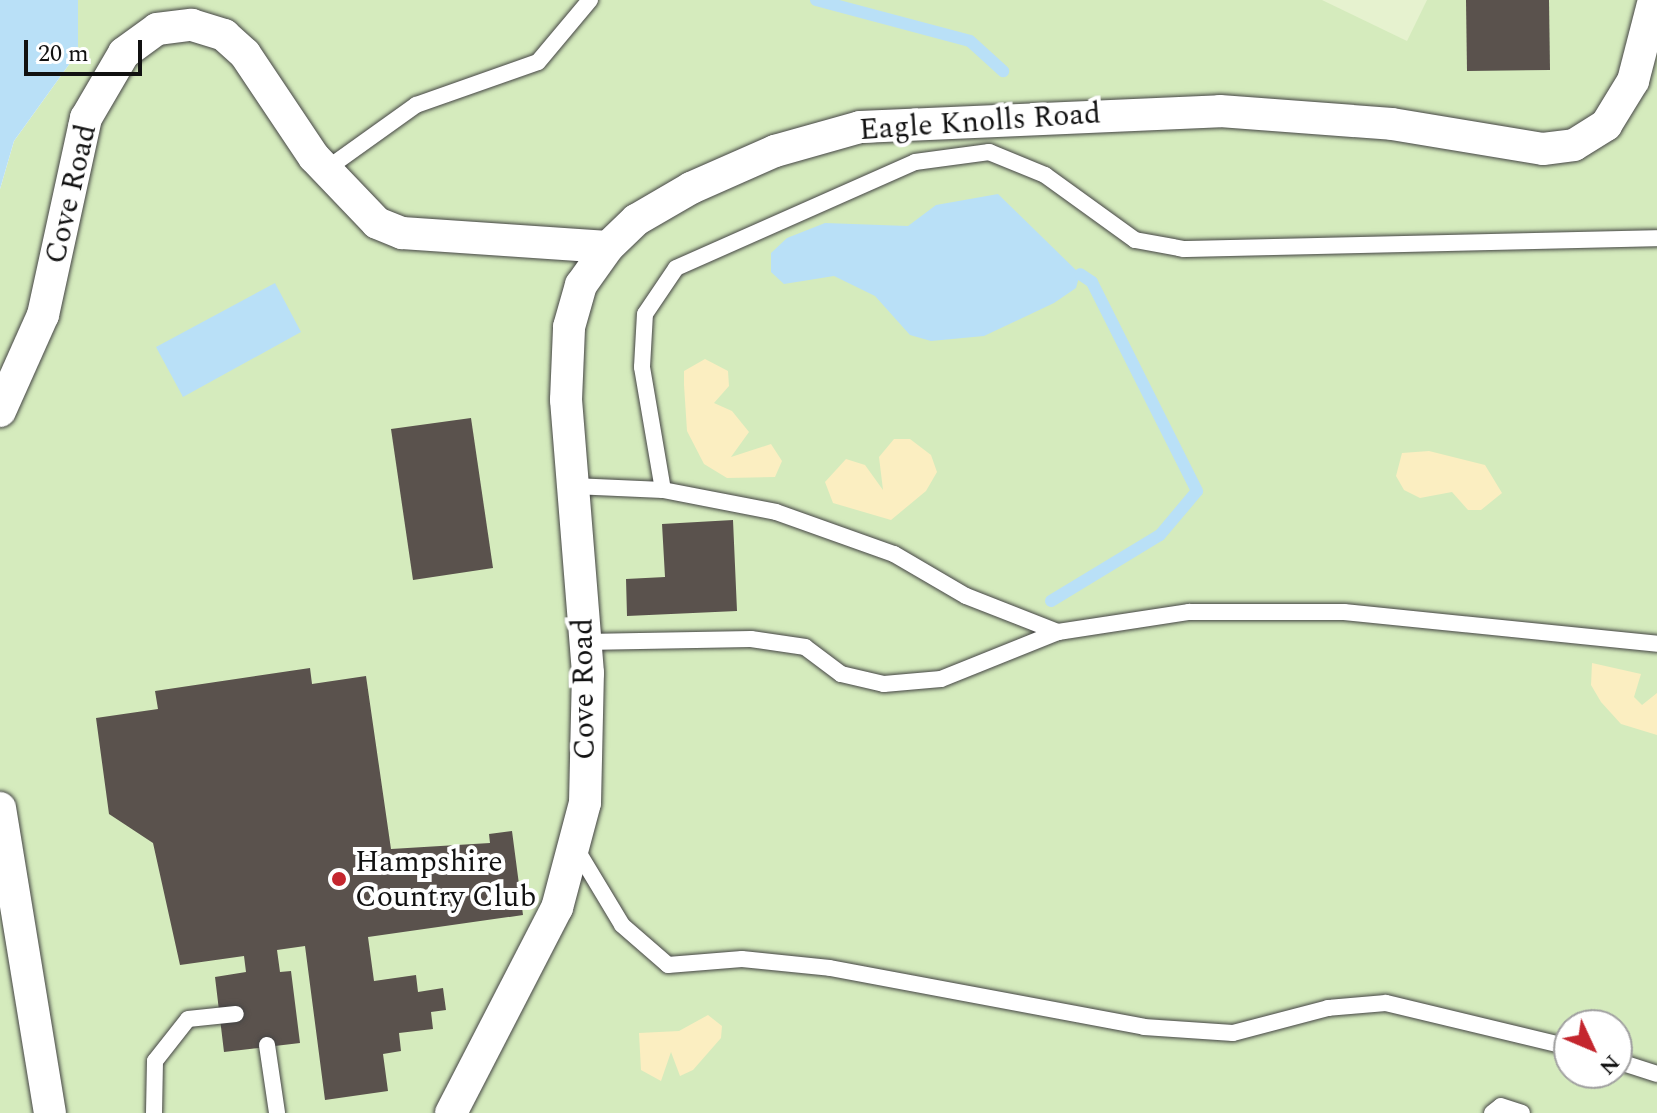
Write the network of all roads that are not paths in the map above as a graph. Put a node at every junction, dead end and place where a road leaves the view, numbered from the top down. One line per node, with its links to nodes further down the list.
1 (590, 0): 3 (lane)
2 (1654, 0): 5 (street, Eagle Knolls Road)
3 (325, 170): 5 (street); 6 (street, Cove Road)
4 (1657, 238): 8 (lane)
5 (608, 247): 7 (street, Cove Road)
6 (0, 411)
7 (573, 486): 8 (lane); 10 (street, Cove Road)
8 (663, 490): 9 (lane)
9 (1058, 632): 10 (lane); 11 (lane)
10 (585, 642): 13 (street, Cove Road)
11 (1657, 644)
12 (1, 828): 19 (street)
13 (574, 844): 15 (lane); 22 (street, Cove Road)
14 (236, 1014): 20 (lane)
15 (1553, 1043)
16 (267, 1045): 21 (lane)
17 (1633, 1066): 18 (lane)
18 (1657, 1074)
19 (50, 1113)
20 (154, 1113)
21 (277, 1113)
22 (451, 1113)
23 (1492, 1113): 24 (lane)
24 (1522, 1113)

